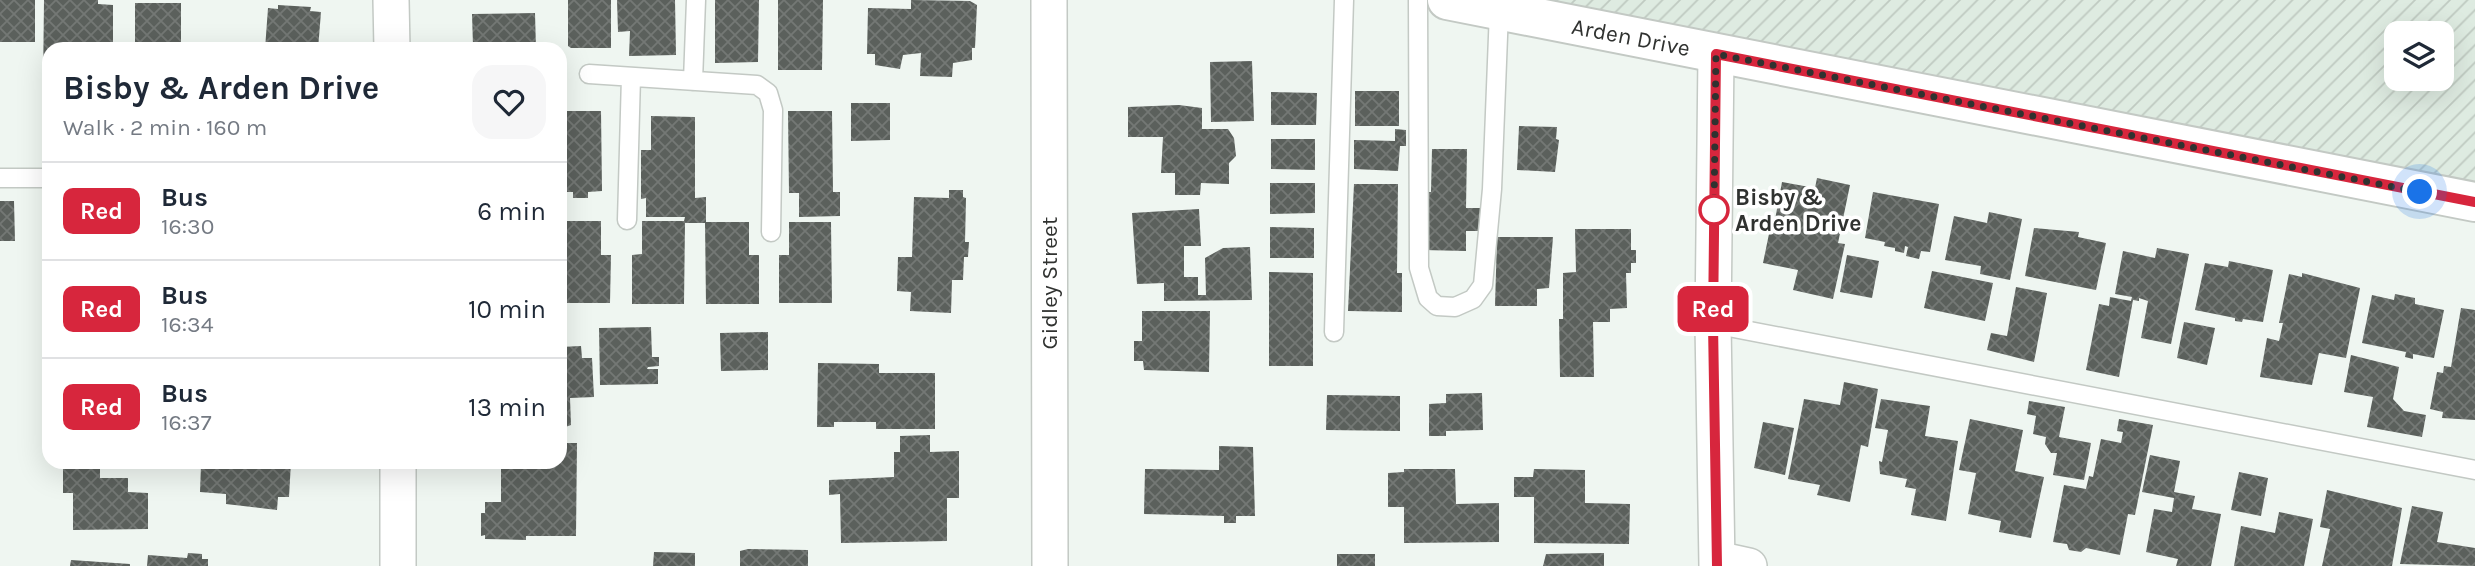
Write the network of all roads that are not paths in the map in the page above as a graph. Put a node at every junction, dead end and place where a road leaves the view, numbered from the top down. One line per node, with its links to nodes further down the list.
1 (391, 0): 8 (street)
2 (696, 0): 12 (lane)
3 (1049, 0): 24 (street, Gidley Street)
4 (1344, 0): 19 (lane)
5 (1419, 0): 7 (lane)
6 (1447, 0): 7 (street, Arden Drive)
7 (1499, 11): 9 (street, Arden Drive)
8 (392, 42)
9 (1716, 54): 15 (street, Arden Drive); 18 (street)
10 (589, 74): 11 (lane)
11 (631, 77): 12 (lane); 16 (lane)
12 (694, 81): 17 (lane)
13 (0, 178): 14 (lane)
14 (42, 178)
15 (2475, 202)
16 (628, 220)
17 (771, 232)
18 (1713, 324): 21 (lane); 22 (street)
19 (1334, 332)
20 (398, 469): 23 (street)
21 (2475, 470)
22 (1728, 564)
23 (398, 566)
24 (1050, 566)

